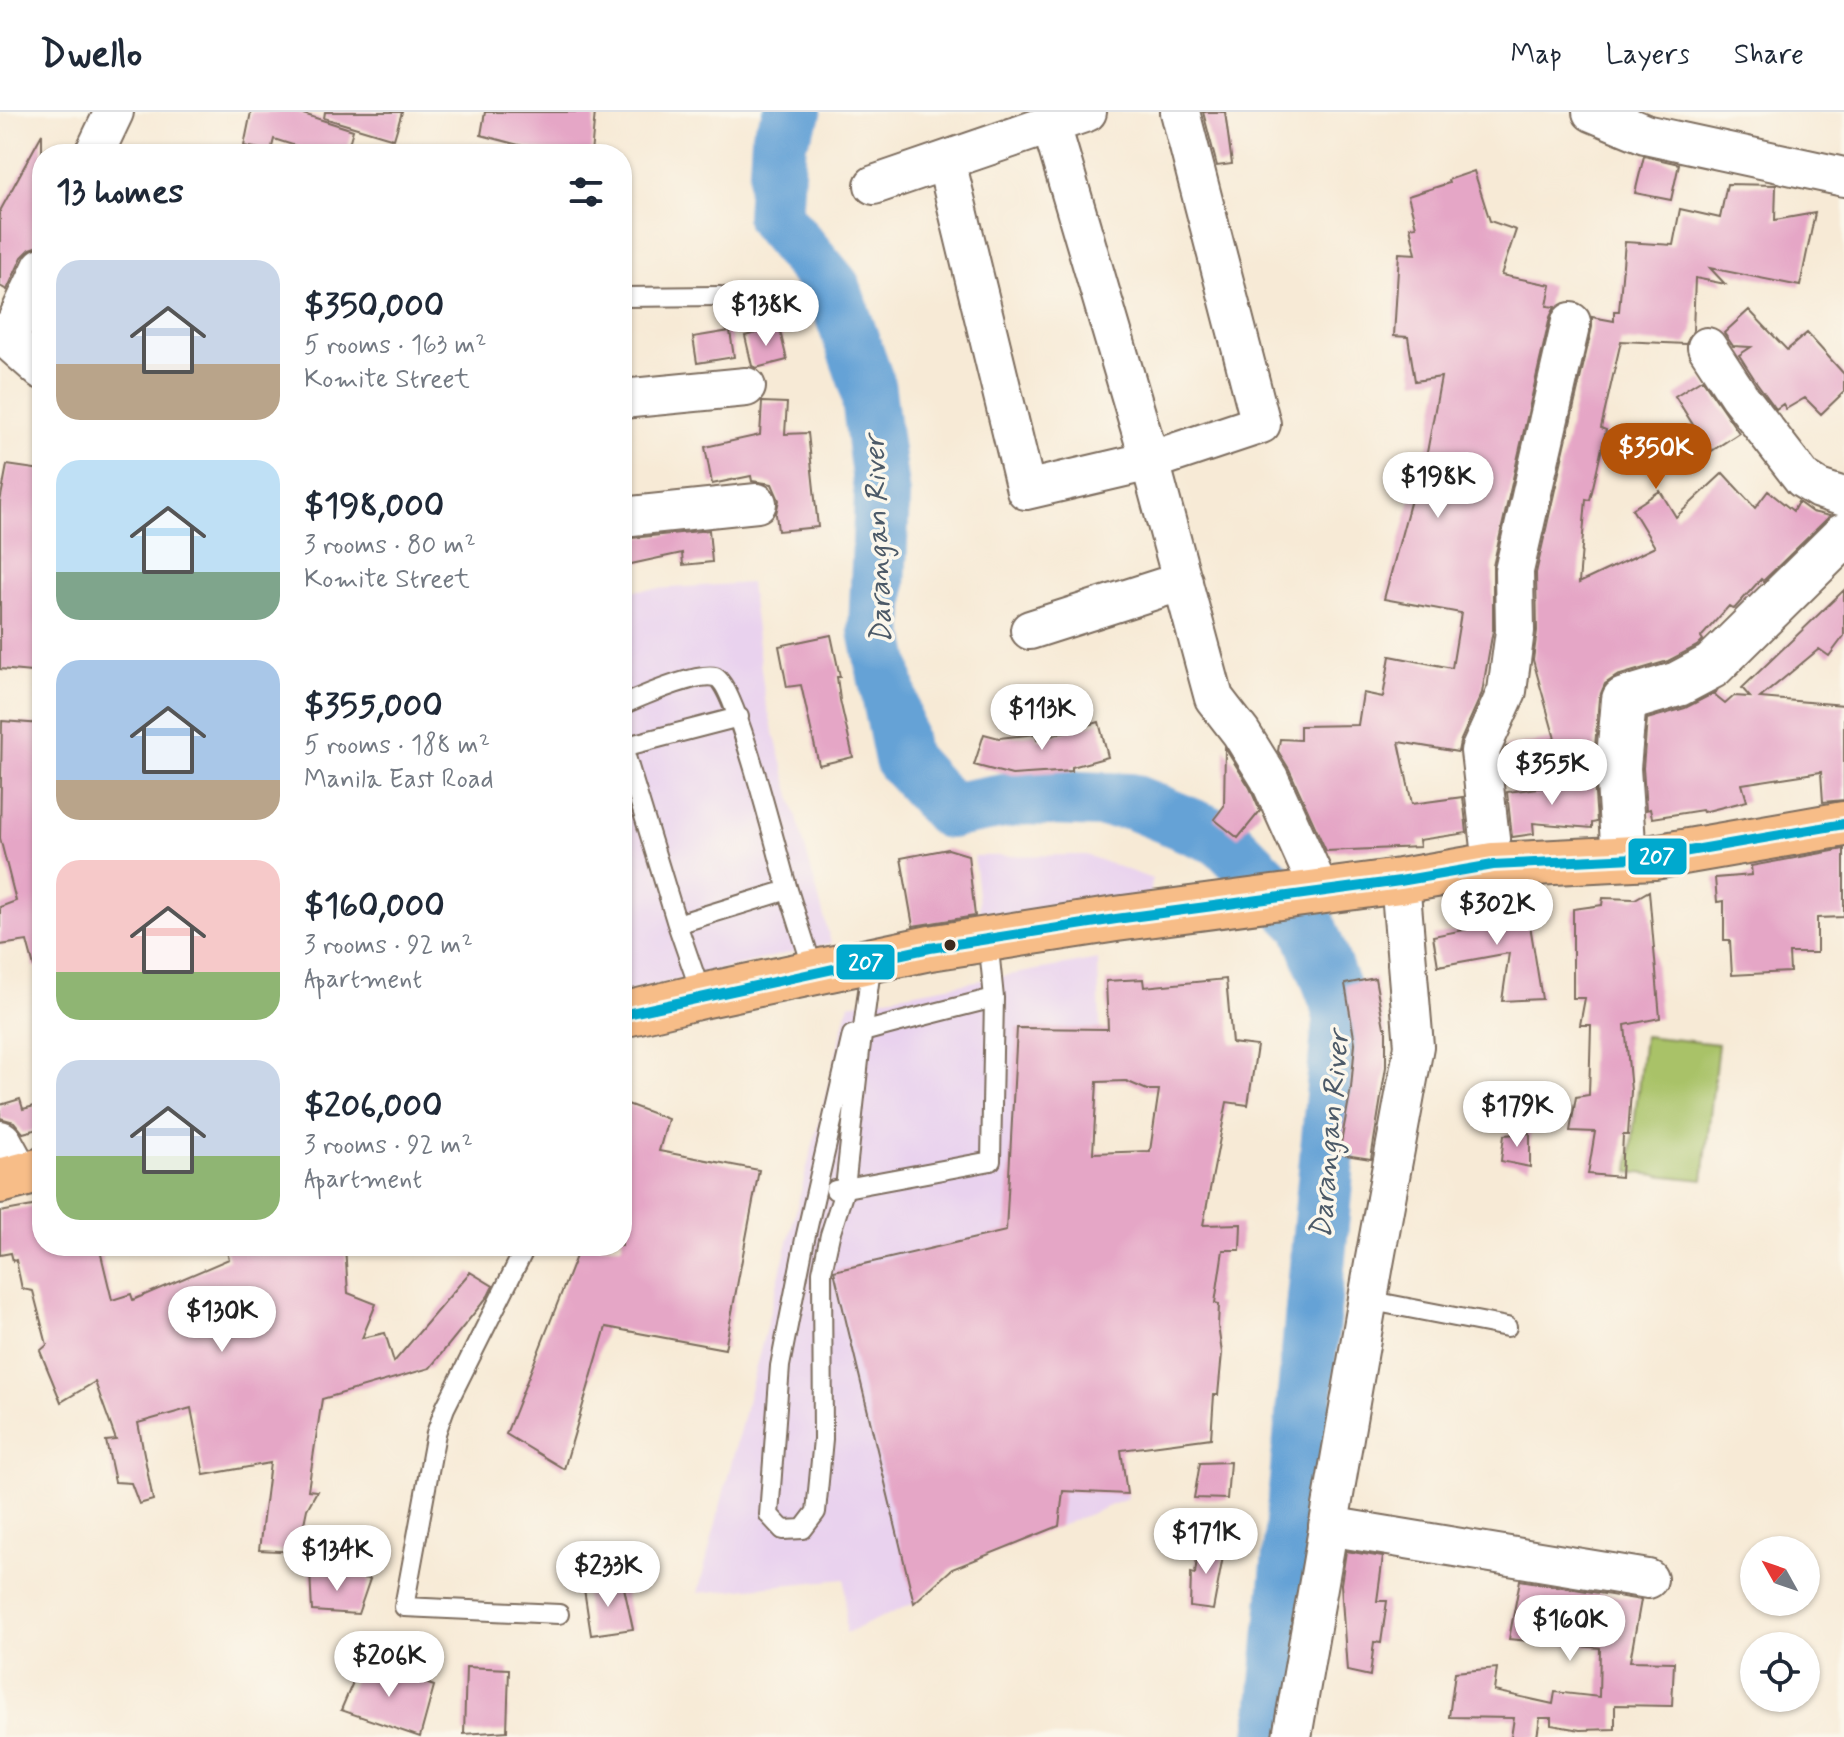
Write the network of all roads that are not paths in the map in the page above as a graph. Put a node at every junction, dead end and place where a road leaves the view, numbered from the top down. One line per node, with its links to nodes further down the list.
1 (114, 112): 6 (street)
2 (1087, 112): 5 (street)
3 (1180, 112): 19 (street)
4 (1592, 112): 8 (street)
5 (1051, 125): 7 (street); 19 (street)
6 (99, 144)
7 (946, 161): 9 (street); 19 (street)
8 (1844, 177)
9 (874, 185)
10 (32, 285): 14 (street)
11 (720, 296): 12 (lane)
12 (632, 297)
13 (1571, 322): 32 (street)
14 (4, 337): 16 (street)
15 (1707, 347): 20 (street)
16 (32, 361)
17 (746, 387): 18 (street)
18 (632, 398)
19 (1150, 461): 24 (street)
20 (1844, 497)
21 (757, 503): 22 (street)
22 (632, 516)
23 (1844, 536): 31 (street)
24 (1183, 581): 25 (street); 35 (street)
25 (1030, 630)
26 (632, 701): 27 (lane)
27 (739, 717): 28 (lane); 34 (lane)
28 (632, 745)
29 (632, 776): 36 (lane)
30 (1844, 824): 31 (main road)
31 (1624, 858): 32 (main road)
32 (1493, 865): 33 (main road)
33 (1400, 881): 35 (main road); 47 (street)
34 (788, 890): 36 (lane); 39 (lane)
35 (1316, 892): 37 (main road)
36 (677, 924): 40 (lane)
37 (988, 939): 38 (main road); 41 (lane)
38 (872, 960): 39 (main road); 43 (lane)
39 (814, 972): 40 (main road)
40 (702, 996): 42 (main road)
41 (994, 998): 43 (lane); 44 (lane)
42 (632, 1013)
43 (864, 1031): 44 (lane); 45 (lane)
44 (845, 1188): 45 (lane); 45 (lane)
45 (816, 1192)
46 (521, 1256): 51 (lane)
47 (1367, 1300): 48 (lane); 49 (street)
48 (1507, 1327)
49 (1328, 1526): 50 (street); 52 (street)
50 (1648, 1579)
51 (559, 1614)
52 (1292, 1737)

